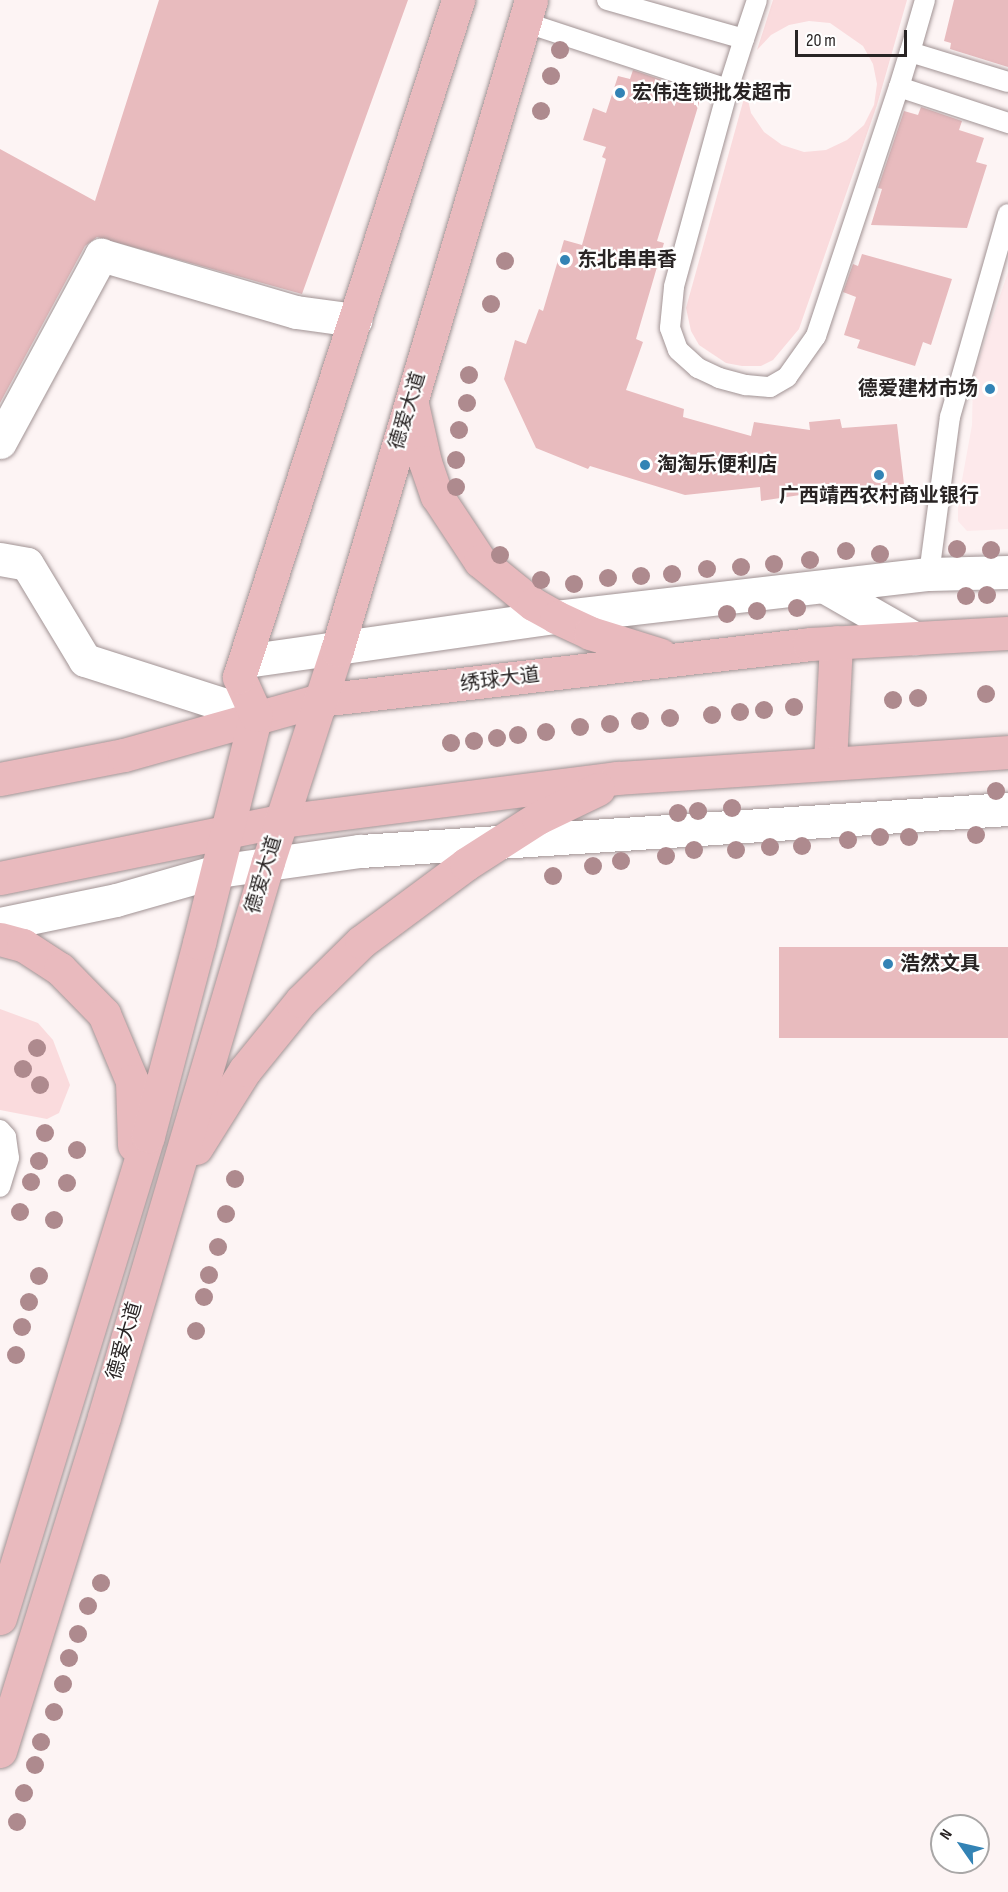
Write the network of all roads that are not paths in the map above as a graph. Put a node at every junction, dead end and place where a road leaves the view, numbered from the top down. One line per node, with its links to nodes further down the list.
1 (458, 0): 13 (main road)
2 (606, 0): 6 (lane)
3 (757, 0): 6 (lane)
4 (925, 0): 7 (lane)
5 (527, 11): 10 (lane); 14 (main road, 德爱大道)
6 (744, 39): 10 (lane)
7 (910, 52): 8 (lane); 9 (lane)
8 (1008, 82)
9 (899, 87): 10 (lane); 11 (lane)
10 (728, 89)
11 (1008, 123)
12 (1008, 214): 18 (lane)
13 (355, 320): 15 (street); 26 (main road)
14 (412, 400): 20 (main road); 24 (main road, 德爱大道)
15 (0, 442)
16 (0, 559): 28 (street)
17 (1008, 572): 18 (street)
18 (929, 574): 19 (street)
19 (825, 586): 20 (street); 22 (street)
20 (556, 617): 24 (street); 25 (main road)
21 (1008, 633): 22 (main road, 绣球大道)
22 (914, 638): 23 (main road, 绣球大道)
23 (836, 642): 25 (main road, 绣球大道); 30 (main road)
24 (337, 650): 26 (street); 27 (main road, 德爱大道)
25 (674, 659): 27 (main road, 绣球大道)
26 (245, 661): 28 (main road)
27 (321, 700): 28 (main road, 绣球大道); 34 (main road, 德爱大道)
28 (256, 715): 32 (main road, 绣球大道); 35 (main road, 德爱大道)
29 (1008, 752): 30 (main road)
30 (830, 762): 31 (main road)
31 (617, 778): 34 (main road); 36 (main road)
32 (0, 779)
33 (1008, 809): 36 (street)
34 (281, 821): 35 (main road); 37 (main road, 德爱大道)
35 (227, 832): 38 (main road, 德爱大道); 39 (main road)
36 (500, 842): 37 (street); 45 (main road)
37 (268, 862): 38 (street); 45 (main road, 德爱大道)
38 (217, 871): 40 (street); 44 (main road, 德爱大道)
39 (0, 878)
40 (0, 924)
41 (0, 939): 44 (main road)
42 (0, 1130): 43 (lane)
43 (0, 1187)
44 (129, 1201): 46 (main road, 德爱大道)
45 (161, 1216): 47 (main road, 德爱大道)
46 (0, 1618)
47 (0, 1750)

